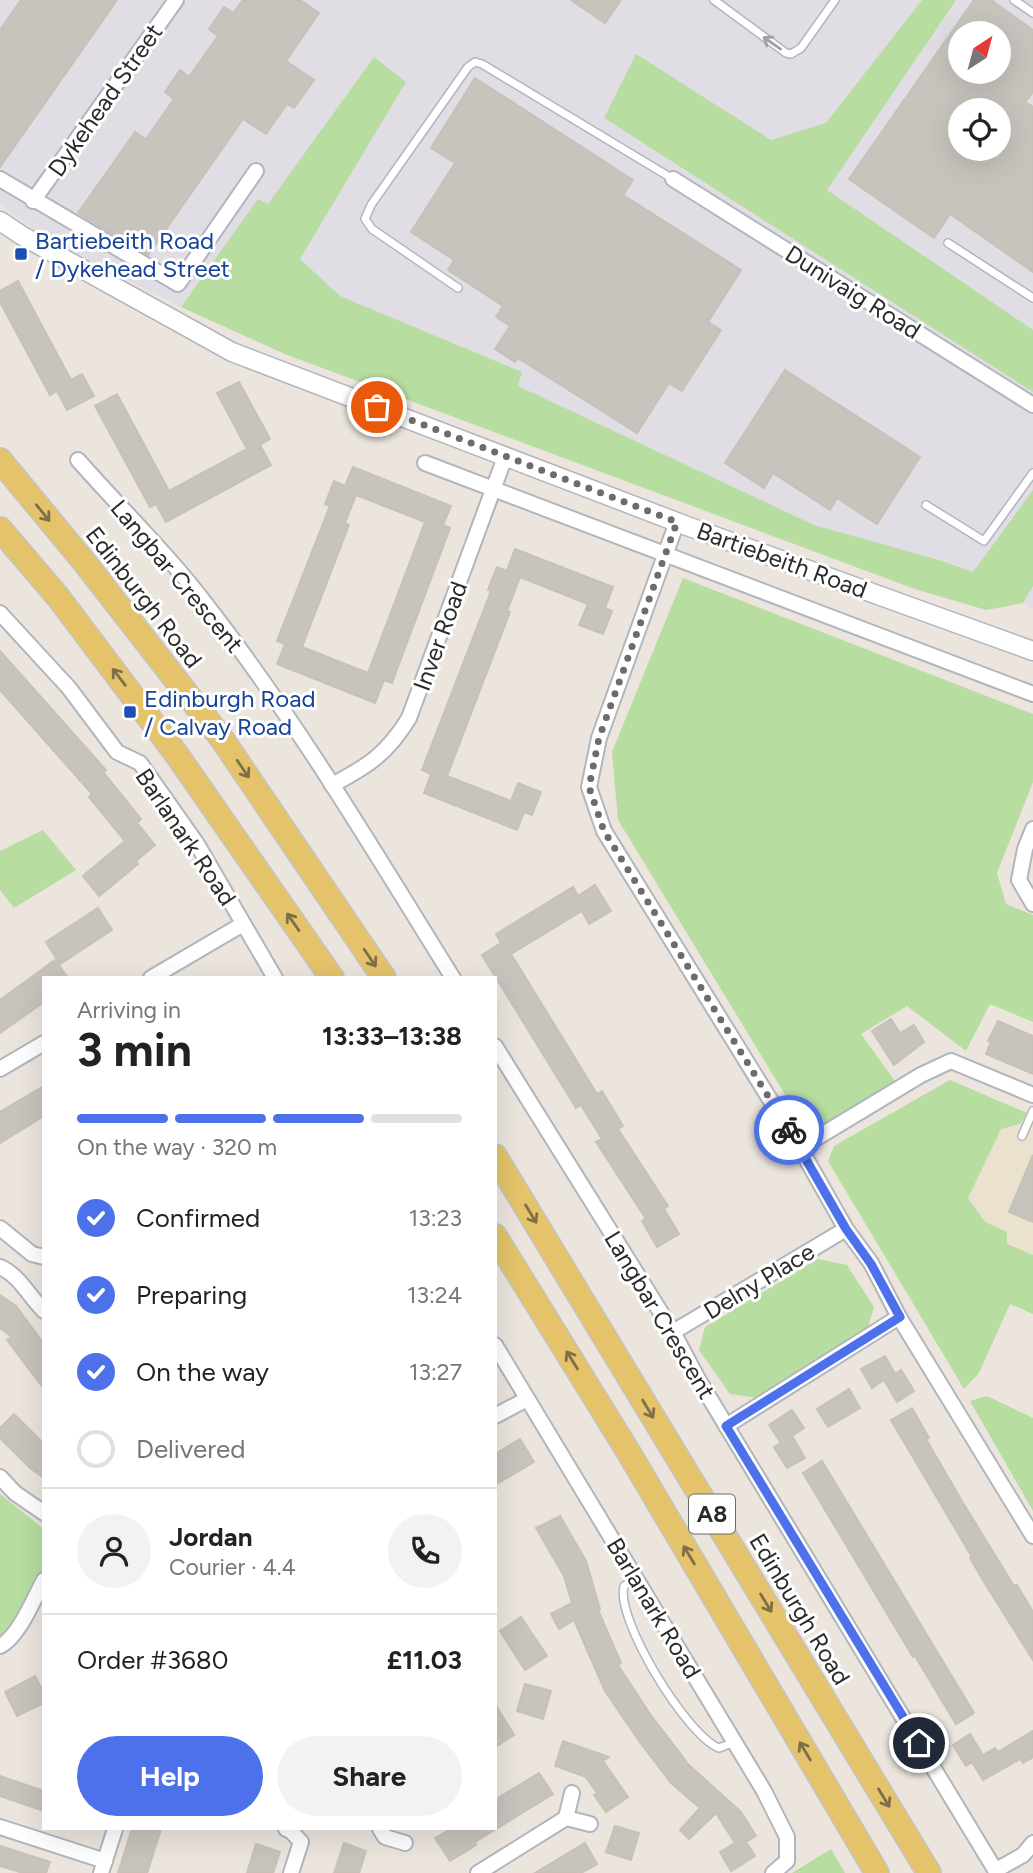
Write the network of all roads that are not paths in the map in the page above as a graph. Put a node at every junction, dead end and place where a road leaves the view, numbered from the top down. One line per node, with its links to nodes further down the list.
1 (177, 0): 9 (street, Dykehead Street)
2 (714, 0): 3 (lane, one-way to 2)
3 (835, 0)
4 (1014, 0): 5 (lane)
5 (1033, 13)
6 (256, 171): 9 (street)
7 (0, 179): 9 (street)
8 (673, 179): 12 (lane); 14 (street, Dunivaig Road)
9 (33, 201)
10 (0, 221): 15 (street, Bartiebeith Road)
11 (948, 243): 13 (lane)
12 (458, 288)
13 (1033, 298)
14 (1033, 405)
15 (506, 457): 20 (street, Inver Road); 22 (street, Bartiebeith Road)
16 (0, 460): 35 (main road, Edinburgh Road, one-way to 35)
17 (78, 460): 28 (street, Langbar Crescent)
18 (425, 463): 20 (street, Bartiebeith Road)
19 (1033, 472): 21 (lane)
20 (494, 489): 24 (street, Bartiebeith Road); 28 (street, Inver Road)
21 (926, 505)
22 (677, 522): 24 (street); 26 (street, Bartiebeith Road)
23 (0, 528): 34 (main road, one-way to 23)
24 (666, 554): 27 (street, Bartiebeith Road); 43 (street)
25 (0, 613): 31 (street, Barlanark Road)
26 (1030, 645)
27 (1033, 694)
28 (332, 785): 36 (street, Langbar Crescent)
29 (1033, 829): 30 (street)
30 (1033, 904)
31 (243, 924): 32 (street); 33 (street, Barlanark Road)
32 (154, 976)
33 (274, 976)
34 (331, 976)
35 (383, 976)
36 (452, 976)
37 (42, 1043): 39 (street)
38 (497, 1049): 52 (street, Langbar Crescent)
39 (0, 1069)
40 (1033, 1095): 43 (street)
41 (1033, 1111): 42 (lane)
42 (1021, 1136)
43 (800, 1147): 46 (street)
44 (497, 1159): 79 (main road, Edinburgh Road / A8, one-way to 79)
45 (0, 1228): 48 (street)
46 (846, 1229): 51 (street); 52 (street, Delny Place)
47 (497, 1239): 78 (main road, A8, one-way to 47)
48 (42, 1256)
49 (0, 1267): 50 (street)
50 (42, 1309)
51 (900, 1317): 56 (street); 59 (street)
52 (673, 1332): 56 (street, Langbar Crescent)
53 (497, 1348): 54 (street, Barlanark Road)
54 (527, 1399): 55 (street); 60 (street, Barlanark Road)
55 (497, 1415)
56 (726, 1426): 75 (street, Langbar Crescent)
57 (0, 1478): 58 (street)
58 (42, 1512)
59 (1033, 1535)
60 (636, 1578): 63 (street, Barlanark Road); 63 (lane)
61 (42, 1584): 62 (street)
62 (0, 1646)
63 (735, 1742): 77 (street, Barlanark Road)
64 (572, 1793): 65 (street)
65 (566, 1818): 66 (street); 74 (street)
66 (590, 1825)
67 (0, 1827): 73 (street)
68 (115, 1830): 73 (street)
69 (290, 1830): 76 (street)
70 (381, 1830): 71 (street)
71 (405, 1843)
72 (1033, 1843): 75 (street)
73 (103, 1867)
74 (488, 1870)
75 (997, 1872)
76 (291, 1873)
77 (773, 1873)
78 (877, 1873)
79 (929, 1873)

